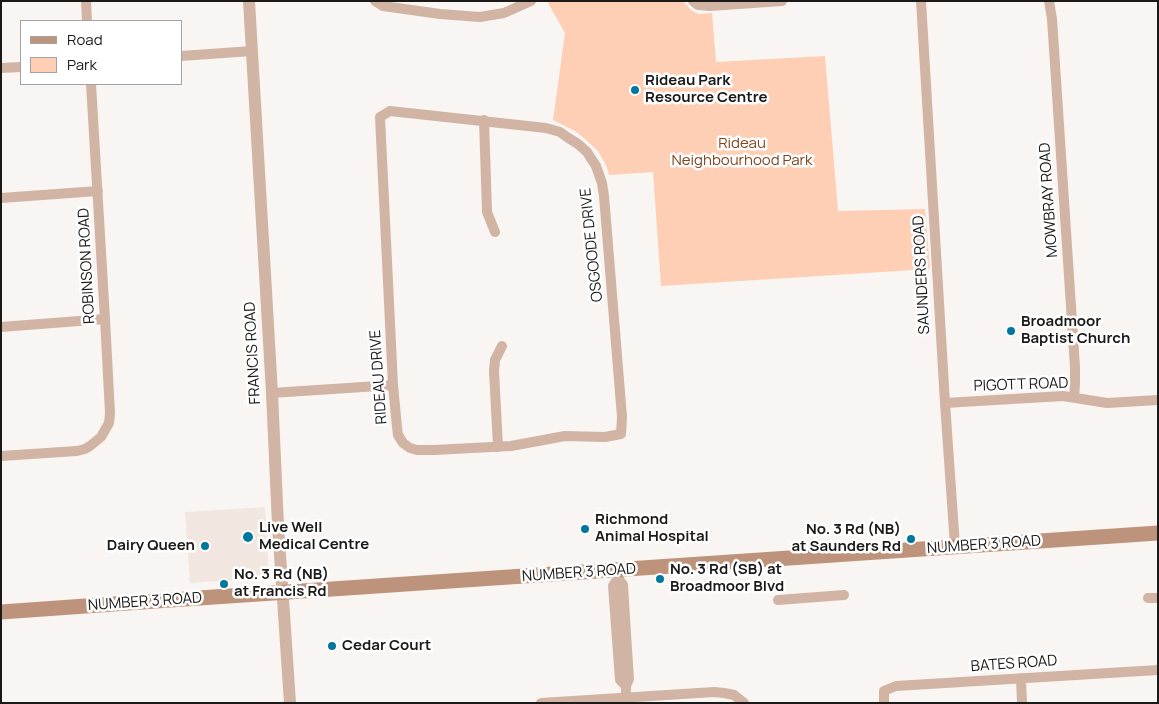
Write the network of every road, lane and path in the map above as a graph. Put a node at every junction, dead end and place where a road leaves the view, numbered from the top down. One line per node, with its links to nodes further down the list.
1 (86, 1): 9 (street)
2 (249, 1): 10 (street, FRANCIS ROAD)
3 (375, 1): 4 (street)
4 (531, 1)
5 (693, 1): 6 (street)
6 (782, 1)
7 (921, 1): 27 (street, SAUNDERS ROAD)
8 (1049, 1): 25 (street, MOWBRAY ROAD)
9 (87, 20)
10 (252, 51): 11 (street); 24 (street, FRANCIS ROAD)
11 (182, 56)
12 (20, 67): 13 (street)
13 (1, 68)
14 (91, 85): 17 (street, ROBINSON ROAD)
15 (380, 117): 16 (street, OSGOODE DRIVE); 23 (street, RIDEAU DRIVE)
16 (484, 120): 19 (street); 28 (street, OSGOODE DRIVE)
17 (98, 191): 18 (street); 20 (street, ROBINSON ROAD)
18 (1, 198)
19 (495, 232)
20 (105, 319): 21 (street); 30 (street, ROBINSON ROAD)
21 (1, 327)
22 (502, 346): 29 (street)
23 (393, 385): 24 (street); 29 (street, RIDEAU DRIVE)
24 (272, 393): 34 (street, FRANCIS ROAD)
25 (1074, 397): 26 (street, PIGOTT ROAD); 27 (street, PIGOTT ROAD)
26 (1158, 400)
27 (945, 403): 32 (street, SAUNDERS ROAD)
28 (621, 434): 29 (street, RIDEAU DRIVE)
29 (498, 447)
30 (1, 456)
31 (1158, 533): 32 (main road, NUMBER 3 ROAD)
32 (955, 546): 33 (main road, NUMBER 3 ROAD)
33 (618, 574): 34 (main road, NUMBER 3 ROAD); 40 (street)
34 (282, 593): 37 (main road, NUMBER 3 ROAD); 41 (street, FRANCIS ROAD)
35 (844, 595): 36 (street)
36 (778, 600)
37 (1, 612)
38 (1158, 670): 39 (street, BATES ROAD)
39 (1021, 678): 44 (street, BATES ROAD); 45 (street)
40 (626, 700): 42 (street); 43 (street)
41 (290, 703)
42 (541, 703)
43 (744, 703)
44 (884, 703)
45 (1022, 703)

